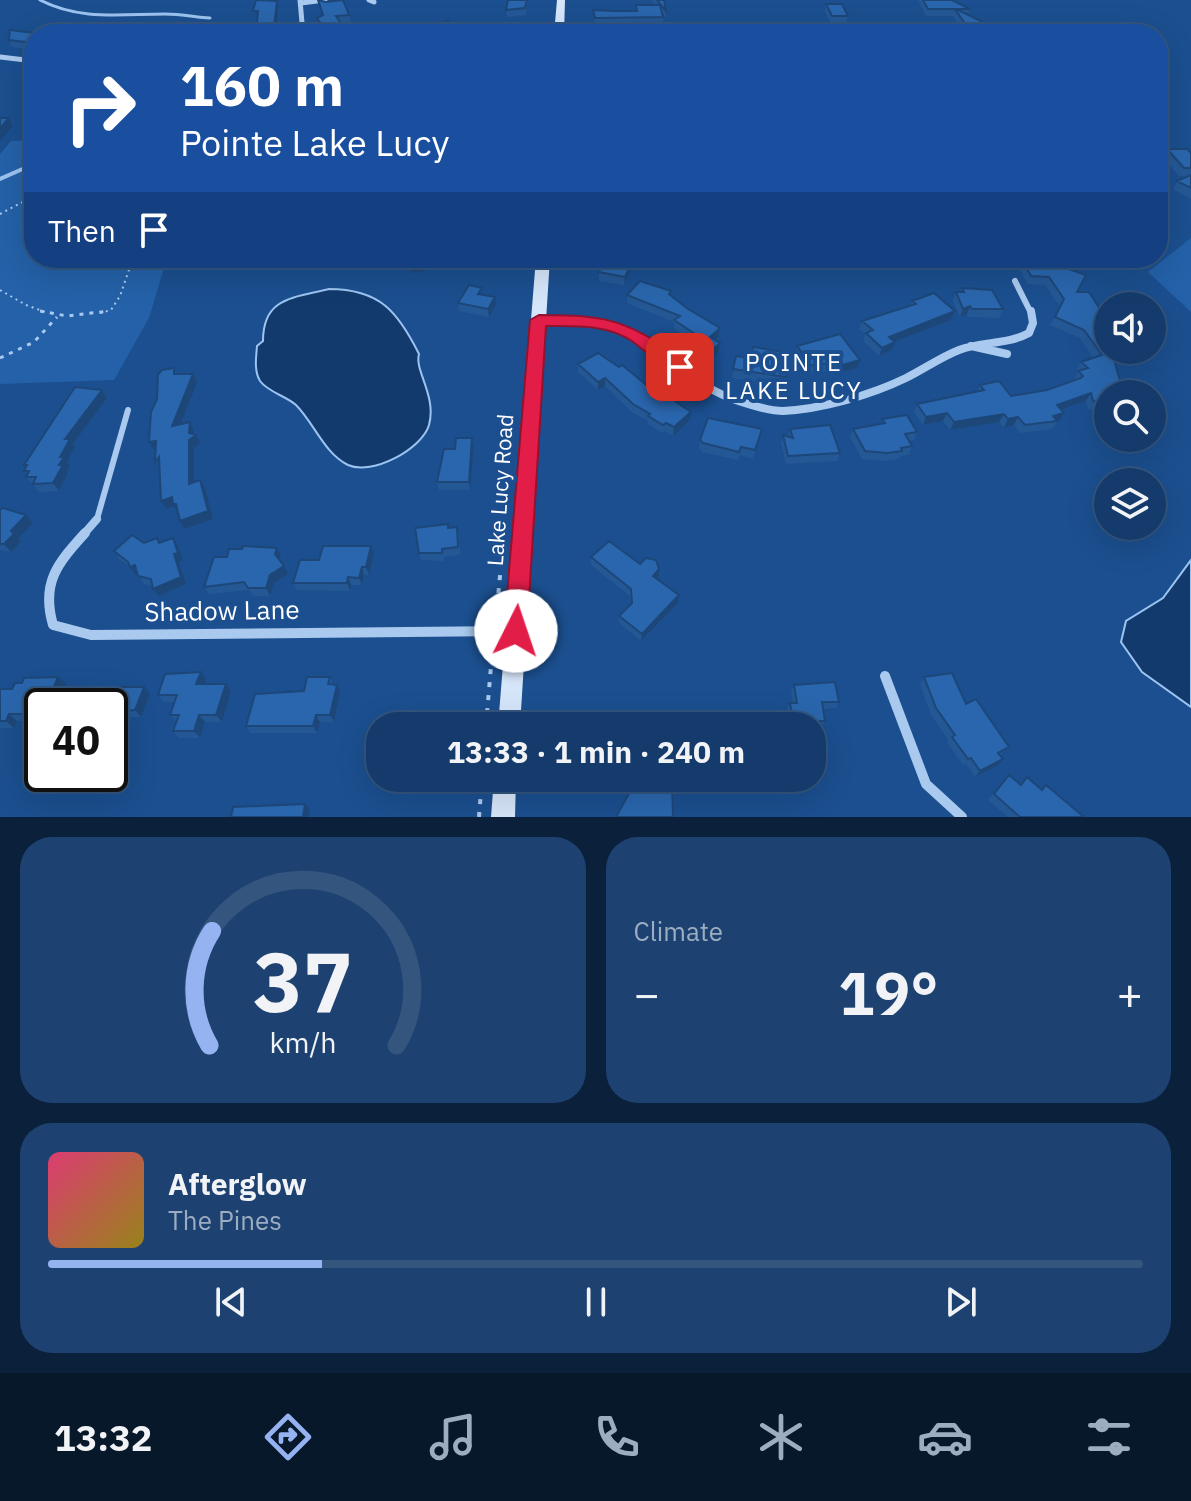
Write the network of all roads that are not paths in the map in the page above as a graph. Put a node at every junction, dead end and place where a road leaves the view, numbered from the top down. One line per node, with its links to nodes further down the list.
1 (325, 0): 3 (street)
2 (561, 0): 5 (street)
3 (300, 1): 4 (street)
4 (302, 24)
5 (560, 24)
6 (0, 57): 7 (street)
7 (24, 60)
8 (542, 268): 10 (street, Lake Lucy Road)
9 (1015, 281): 11 (street)
10 (539, 320): 11 (street); 15 (street, Lake Lucy Road)
11 (970, 346): 12 (street)
12 (1007, 354)
13 (128, 410): 14 (lane)
14 (97, 519): 15 (street, Shadow Lane)
15 (516, 631): 17 (street, Lake Lucy Road)
16 (885, 676): 20 (street)
17 (510, 712)
18 (504, 792): 19 (street)
19 (503, 817)
20 (962, 817)

